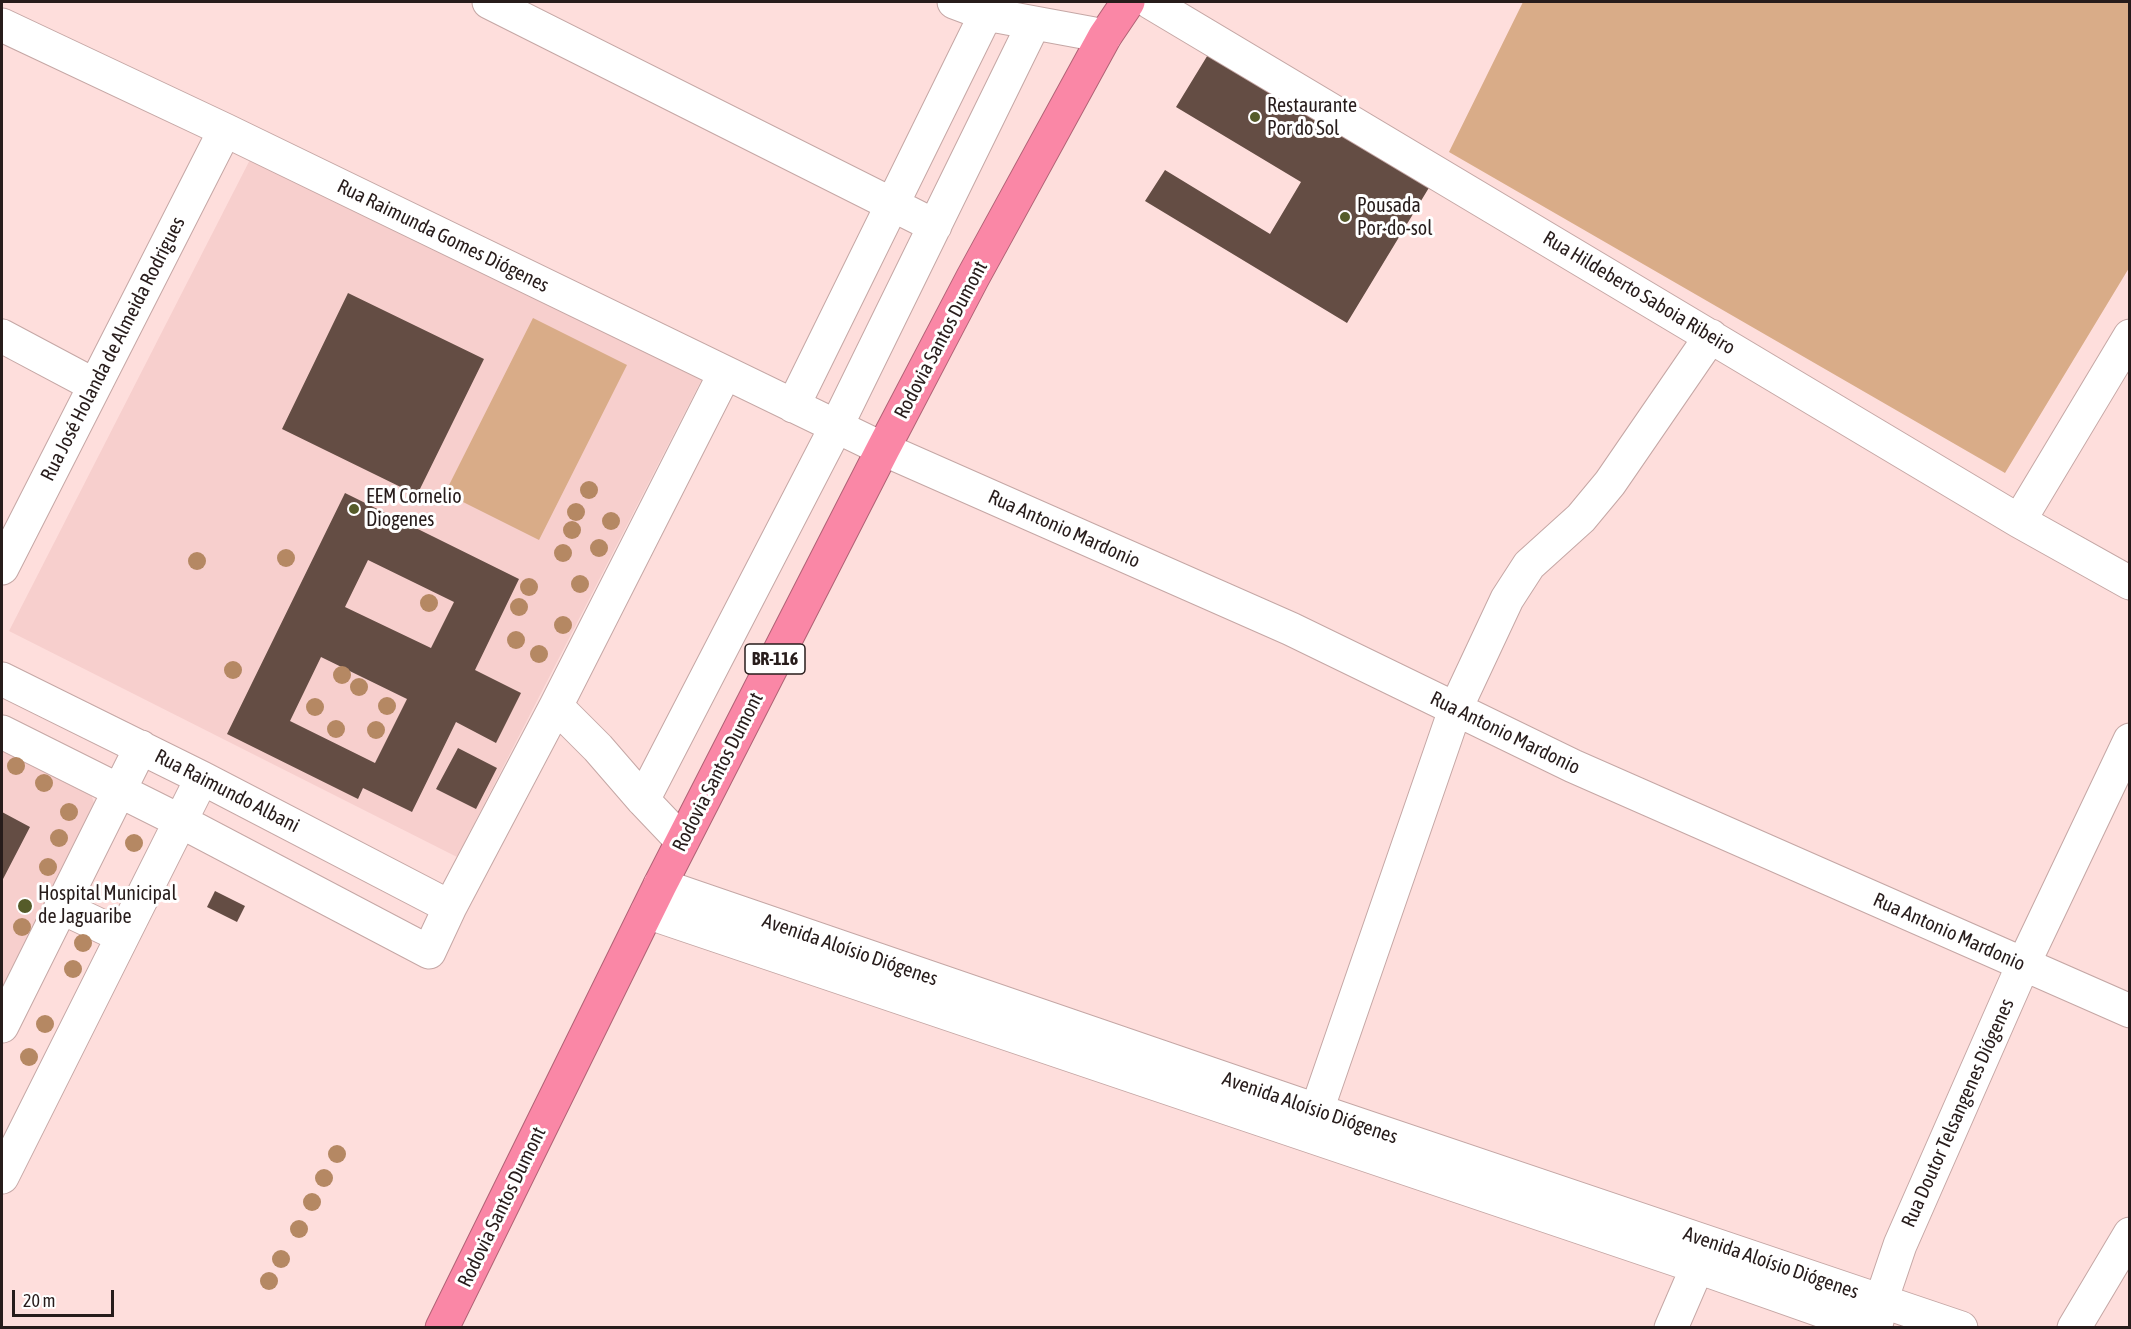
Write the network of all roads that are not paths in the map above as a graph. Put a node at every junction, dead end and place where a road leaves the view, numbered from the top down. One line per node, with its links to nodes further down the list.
1 (489, 2): 10 (street)
2 (954, 2): 5 (street)
3 (1128, 2): 8 (highway, Rodovia Santos Dumont / BR-116)
4 (1150, 2): 13 (street, Rua Hildeberto Saboia Ribeiro)
5 (986, 14): 6 (street); 10 (street)
6 (1034, 23): 8 (street); 11 (street)
7 (2, 25): 9 (street, Rua Raimunda Gomes Diógenes)
8 (1105, 36): 19 (highway, Rodovia Santos Dumont / BR-116)
9 (225, 130): 15 (street, Rua Raimunda Gomes Diógenes); 16 (street, Rua José Holanda de Almeida Rodrigues)
10 (892, 204): 11 (street); 17 (street)
11 (935, 226): 18 (street)
12 (2, 336): 16 (street)
13 (1711, 336): 20 (street, Rua Hildeberto Saboia Ribeiro); 25 (street)
14 (2130, 336): 20 (street)
15 (725, 373): 17 (street, Rua Raimunda Gomes Diógenes); 24 (street)
16 (94, 385): 21 (street, Rua José Holanda de Almeida Rodrigues)
17 (793, 406): 18 (street, Rua Raimunda Gomes Diógenes)
18 (836, 427): 19 (street, Rua Raimunda Gomes Diógenes); 31 (street)
19 (883, 449): 25 (street, Rua Antonio Mardonio); 33 (highway, Rodovia Santos Dumont / BR-116)
20 (2019, 521): 22 (street, Rua Hildeberto Saboia Ribeiro)
21 (2, 568)
22 (2130, 583)
23 (2, 679): 28 (street, Rua Raimundo Albani)
24 (556, 706): 31 (street); 36 (street)
25 (1455, 710): 38 (street, Rua Antonio Mardonio); 41 (street)
26 (2, 732): 30 (street)
27 (2130, 740): 38 (street, Rua Doutor Telsangenes Diógenes)
28 (141, 747): 29 (street, Rua Raimundo Albani); 30 (street)
29 (202, 778): 32 (street); 36 (street, Rua Raimundo Albani)
30 (118, 791): 32 (street); 35 (street)
31 (643, 800): 33 (street)
32 (180, 821): 36 (street); 37 (street)
33 (682, 841): 34 (highway, Rodovia Santos Dumont / BR-116)
34 (654, 898): 41 (street, Avenida Aloísio Diógenes); 46 (highway, Rodovia Santos Dumont / BR-116)
35 (61, 907): 37 (street); 40 (street)
36 (450, 907)
37 (122, 936): 42 (street)
38 (2024, 965): 39 (street, Rua Antonio Mardonio); 45 (street, Rua Doutor Telsangenes Diógenes)
39 (2130, 1011)
40 (2, 1026)
41 (1312, 1122): 44 (street, Avenida Aloísio Diógenes)
42 (6, 1156)
43 (2130, 1234): 49 (street)
44 (1703, 1254): 45 (street, Avenida Aloísio Diógenes); 47 (street)
45 (1876, 1319): 48 (street, Avenida Aloísio Diógenes)
46 (442, 1328)
47 (1671, 1328)
48 (1961, 1328)
49 (2074, 1328)

